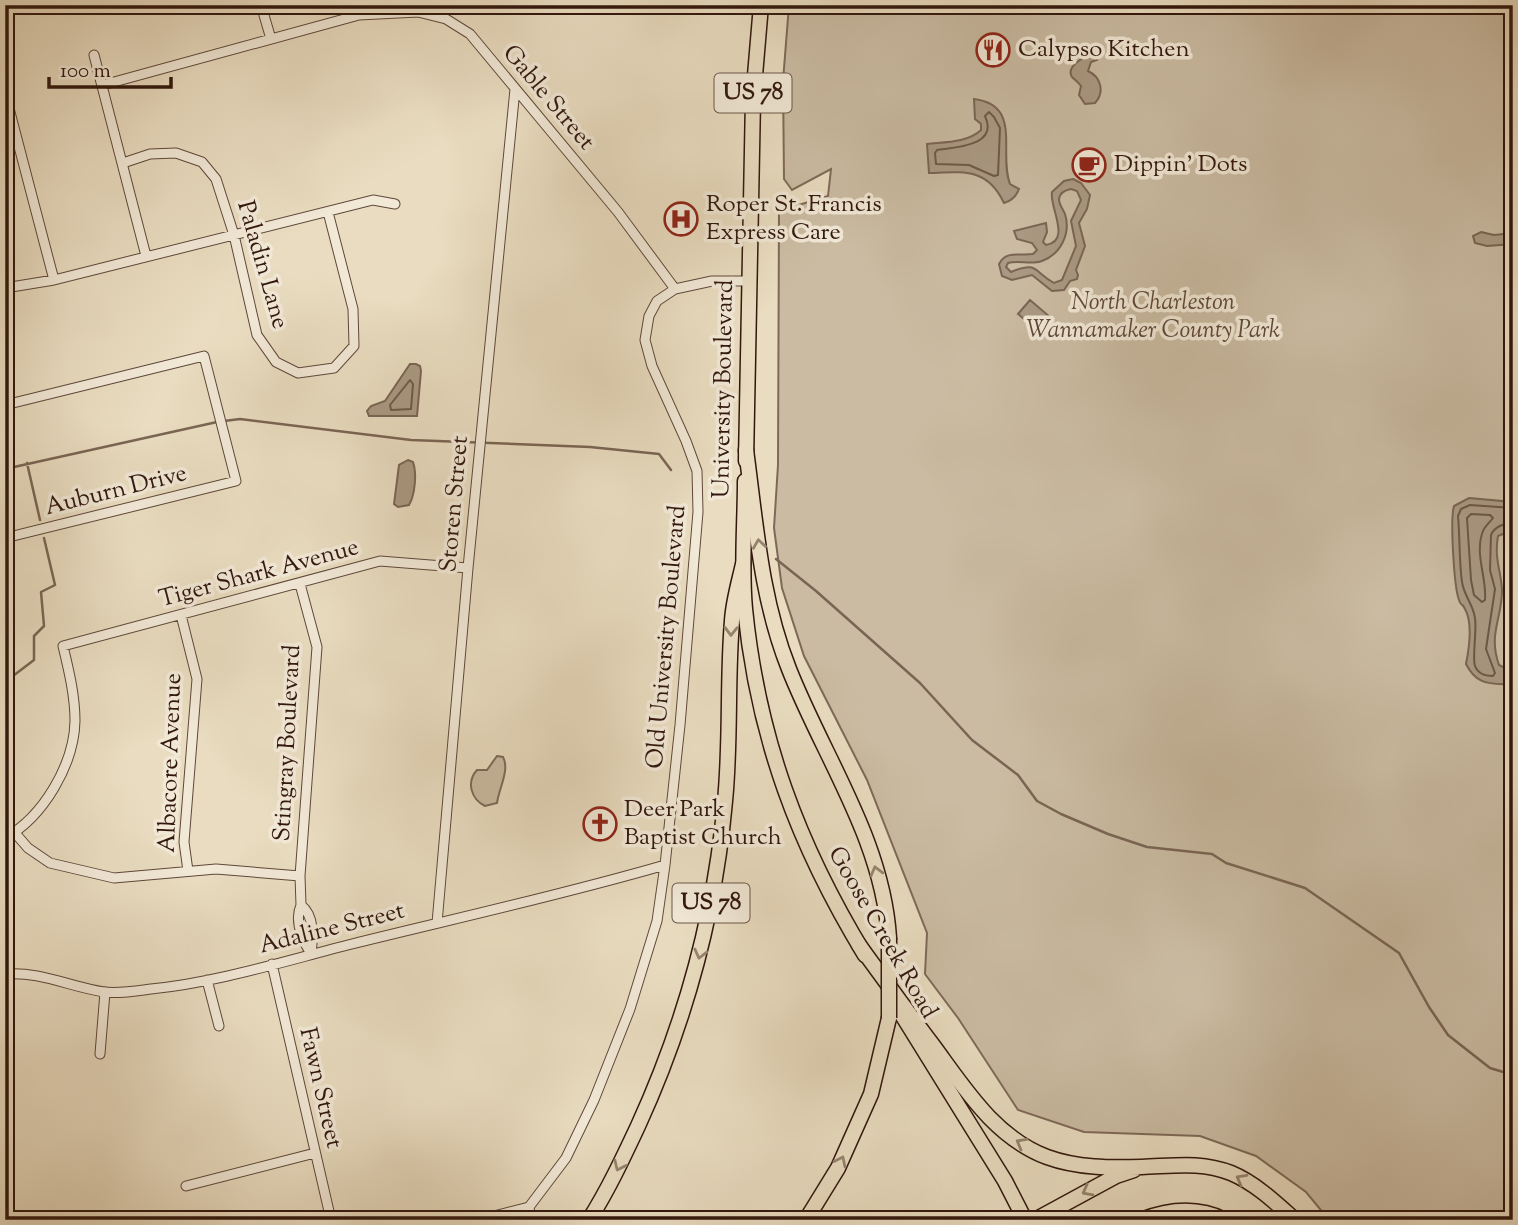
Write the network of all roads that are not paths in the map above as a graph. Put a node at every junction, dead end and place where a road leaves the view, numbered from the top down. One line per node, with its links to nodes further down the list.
1 (261, 5): 4 (street)
2 (761, 5): 15 (main road, University Boulevard / US 78)
3 (358, 10): 4 (street, Gable Street); 7 (street, Gable Street)
4 (271, 38): 6 (street, Gable Street)
5 (94, 55): 6 (street)
6 (103, 85): 9 (street)
7 (515, 89): 17 (street, Gable Street); 22 (street, Storen Street)
8 (6, 97): 14 (street)
9 (123, 163): 12 (street, Paladin Lane); 13 (street)
10 (395, 204): 11 (street)
11 (328, 212): 12 (street); 12 (street, Paladin Lane)
12 (234, 234): 13 (street)
13 (146, 256): 14 (street)
14 (54, 280): 16 (street)
15 (748, 281): 17 (street); 19 (main road, University Boulevard / US 78)
16 (5, 288)
17 (675, 289): 27 (street, Old University Boulevard)
18 (5, 405): 20 (street, Auburn Drive)
19 (746, 450): 21 (main road, University Boulevard / US 78); 47 (main road, US 78, one-way to 19, bridge)
20 (5, 538)
21 (743, 564): 31 (main road, Goose Creek Road); 46 (main road, US 78, one-way to 46)
22 (468, 568): 23 (street, Tiger Shark Avenue); 30 (street, Storen Street)
23 (300, 584): 24 (street, Tiger Shark Avenue); 29 (street, Stingray Boulevard)
24 (181, 615): 25 (street, Tiger Shark Avenue); 28 (street, Albacore Avenue)
25 (15, 833): 26 (street); 28 (street)
26 (5, 838)
27 (665, 865): 30 (street, Adaline Street); 42 (street, Old University Boulevard)
28 (188, 871): 29 (street)
29 (300, 876): 32 (street, Stingray Boulevard)
30 (437, 923): 32 (street, Adaline Street)
31 (859, 945): 40 (main road, one-way to 31); 48 (main road, Goose Creek Road)
32 (311, 954): 33 (street, Adaline Street)
33 (272, 964): 35 (street, Adaline Street); 39 (street, Fawn Street)
34 (5, 974): 36 (street, Adaline Street)
35 (206, 980): 36 (street, Adaline Street); 37 (street)
36 (105, 992): 38 (street)
37 (219, 1026)
38 (100, 1054)
39 (315, 1153): 41 (street); 43 (street, Fawn Street)
40 (1142, 1167): 49 (main road, one-way to 49); 52 (main road, one-way to 40)
41 (186, 1186)
42 (528, 1207): 44 (street); 45 (street)
43 (331, 1220)
44 (478, 1220)
45 (531, 1220)
46 (589, 1220)
47 (806, 1220)
48 (1025, 1220)
49 (1035, 1220)
50 (1141, 1220): 51 (main road)
51 (1225, 1220)
52 (1295, 1220)

